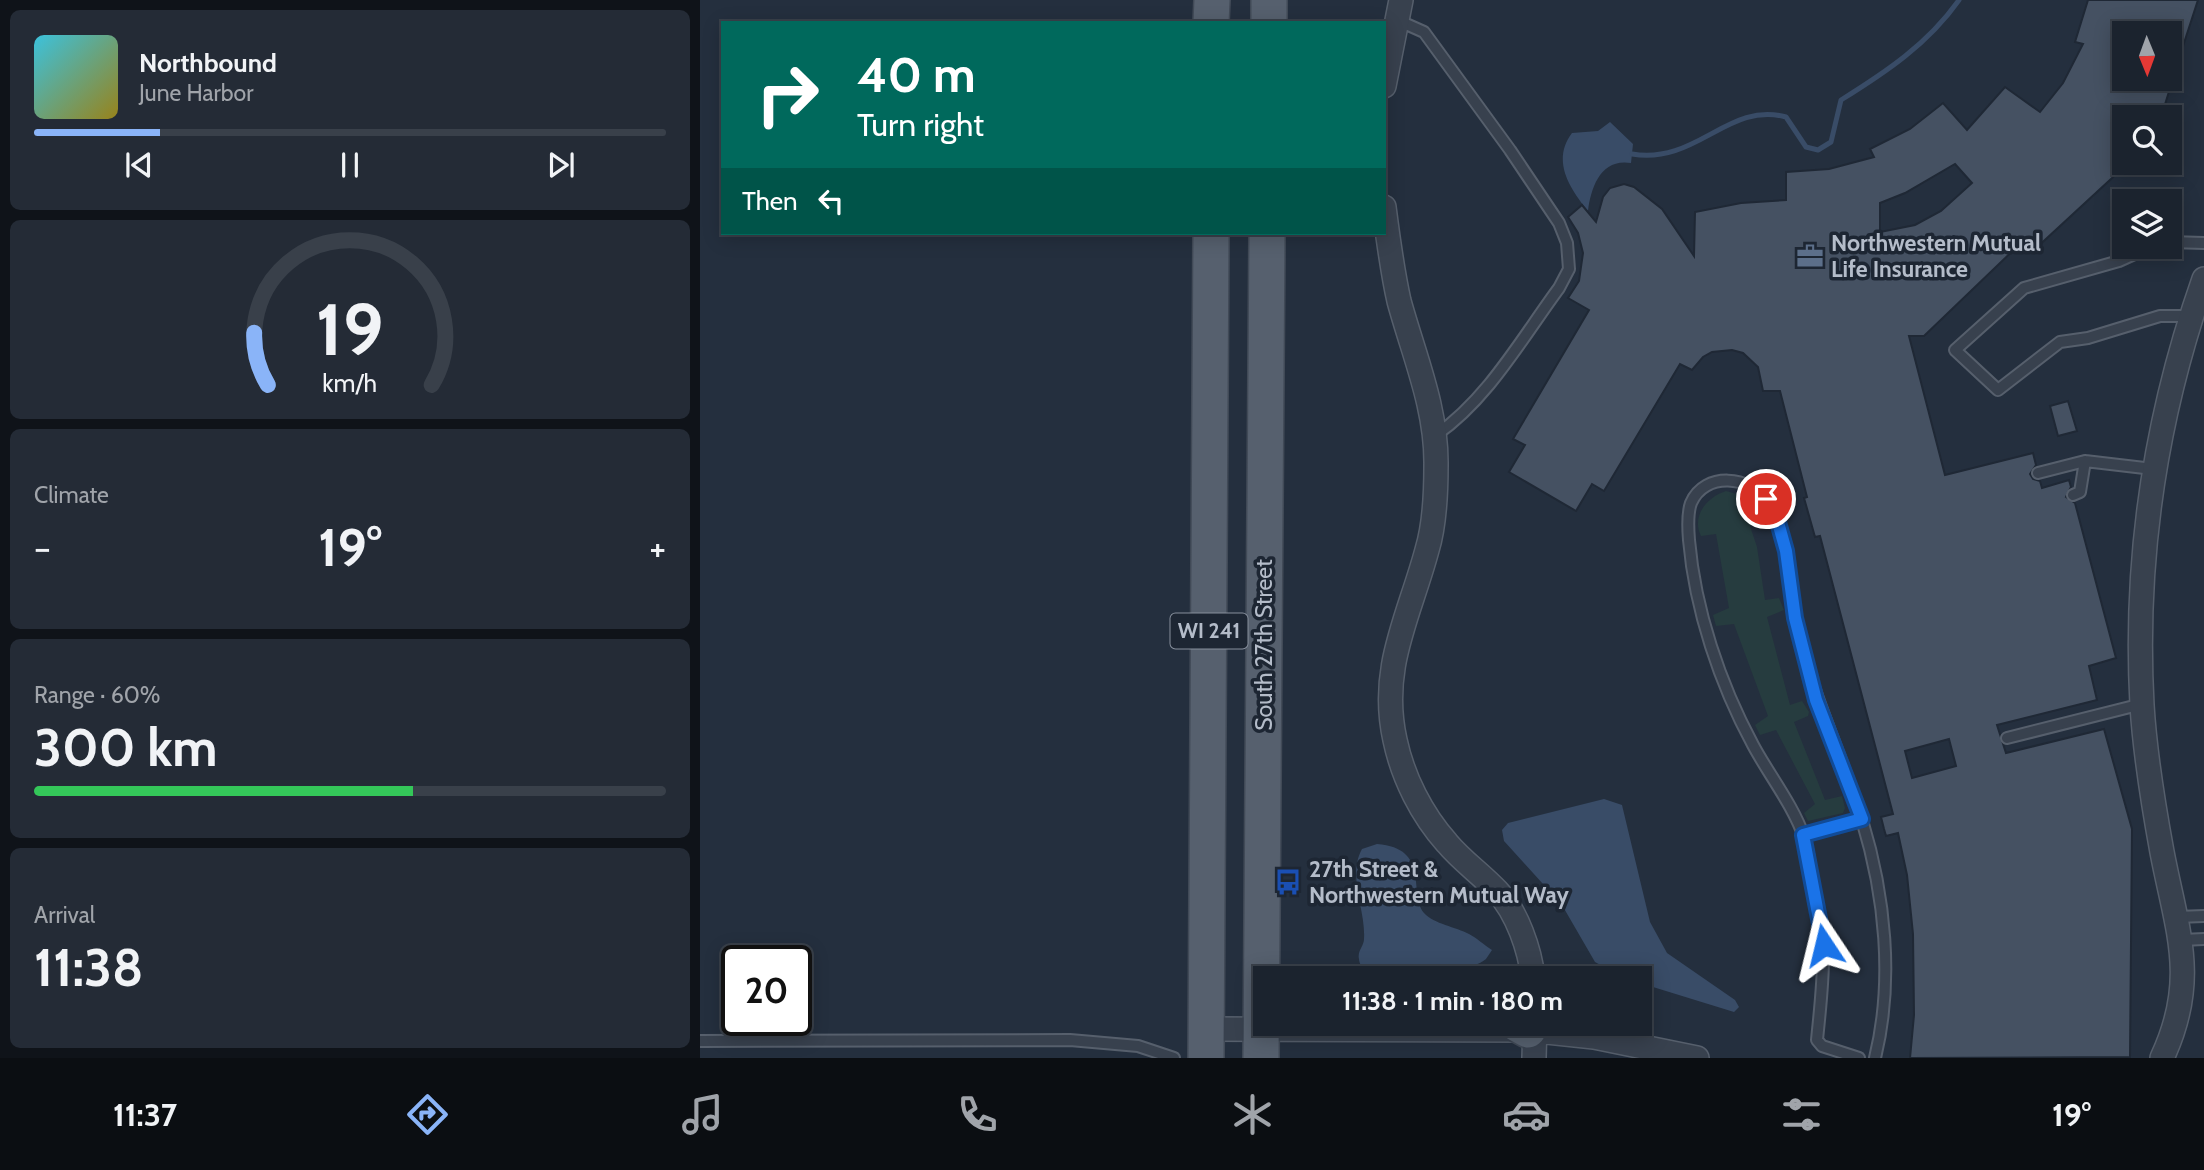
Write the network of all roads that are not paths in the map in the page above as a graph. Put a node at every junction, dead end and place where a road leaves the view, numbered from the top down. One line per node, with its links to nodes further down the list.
1 (1212, 0): 4 (main road)
2 (1269, 0): 5 (main road)
3 (1399, 10): 6 (street); 15 (lane)
4 (1212, 21)
5 (1269, 21)
6 (1386, 76)
7 (1386, 219): 15 (street)
8 (1211, 235): 31 (main road, WI 241)
9 (1267, 235): 26 (main road, South 27th Street / WI 241)
10 (2182, 242): 11 (lane)
11 (2204, 243)
12 (2123, 259): 14 (lane)
13 (2204, 279): 14 (street)
14 (2191, 316): 17 (street)
15 (1436, 435): 27 (street)
16 (2085, 461): 17 (lane); 18 (lane); 19 (lane)
17 (2153, 469): 20 (street)
18 (2038, 473)
19 (2073, 495)
20 (2142, 704): 21 (lane); 25 (street)
21 (2007, 738)
22 (1862, 819): 23 (lane); 23 (lane); 36 (lane)
23 (1803, 835): 35 (lane)
24 (2204, 916): 25 (lane)
25 (2188, 932): 37 (street)
26 (1264, 966)
27 (1530, 966)
28 (1449, 1036): 32 (street)
29 (1578, 1036): 34 (street)
30 (700, 1041): 33 (lane)
31 (1206, 1043): 32 (street)
32 (1261, 1043)
33 (1174, 1058)
34 (1697, 1058)
35 (1859, 1058)
36 (1875, 1058)
37 (2162, 1058)

